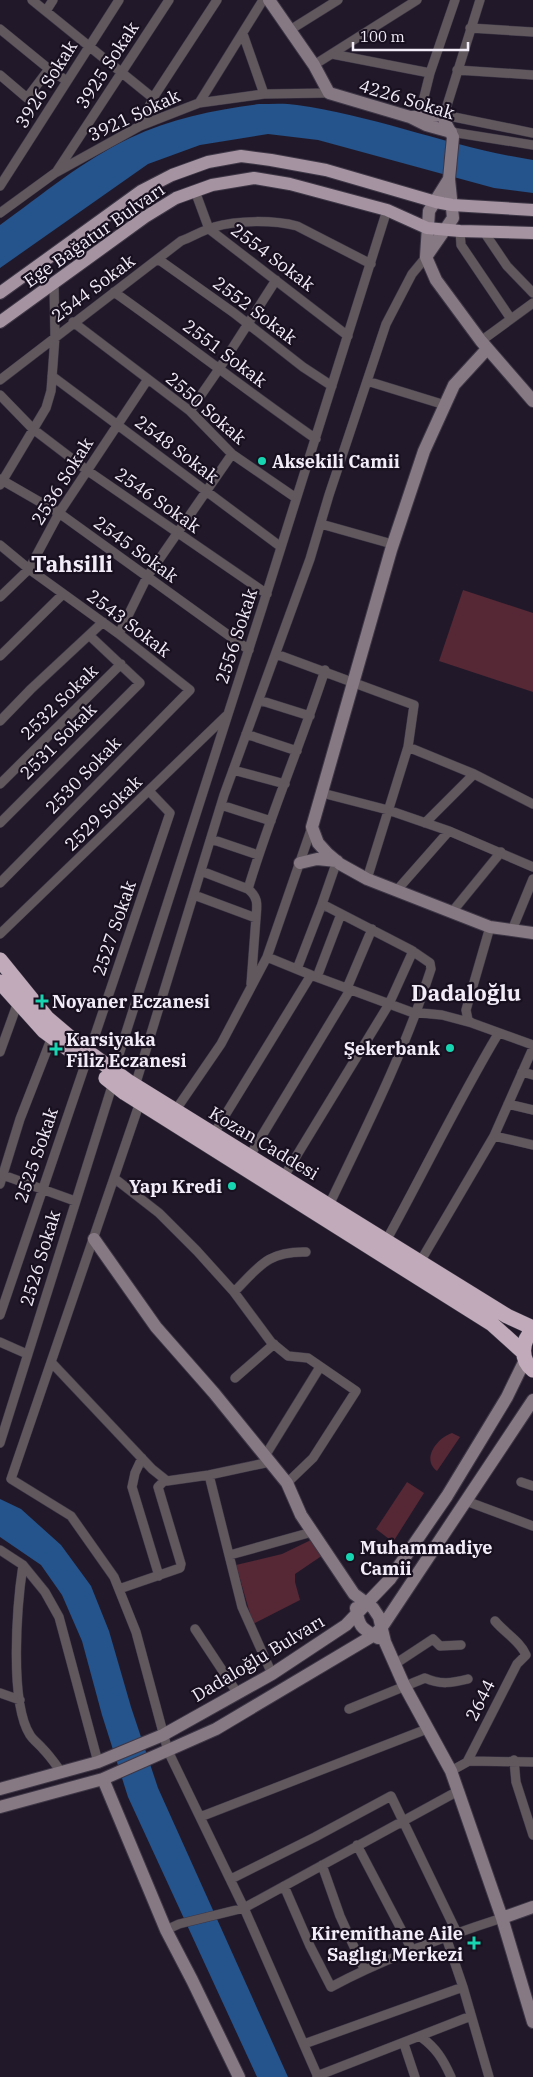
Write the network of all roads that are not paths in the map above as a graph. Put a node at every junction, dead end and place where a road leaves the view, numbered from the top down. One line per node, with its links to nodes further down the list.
1 (32, 0): 12 (street)
2 (53, 0): 12 (street)
3 (119, 0): 18 (street, 3926 Sokak)
4 (169, 0): 23 (street, 3925 Sokak)
5 (217, 0): 30 (street)
6 (263, 0): 17 (street)
7 (268, 0): 15 (main road)
8 (338, 0): 15 (street)
9 (417, 0): 19 (street)
10 (455, 0): 24 (street)
11 (480, 0): 13 (street)
12 (46, 11): 18 (street)
13 (470, 28): 16 (street); 22 (street)
14 (0, 29): 21 (street)
15 (290, 30): 20 (main road)
16 (533, 32)
17 (243, 34): 29 (street); 31 (street)
18 (89, 46): 23 (street); 27 (street, 3926 Sokak)
19 (332, 54): 20 (street); 24 (street)
20 (314, 65): 28 (main road)
21 (49, 69): 25 (street); 27 (street)
22 (457, 70): 26 (street); 32 (street)
23 (121, 72): 30 (street); 38 (street, 3925 Sokak)
24 (430, 74): 33 (street)
25 (0, 75)
26 (533, 75)
27 (67, 81): 40 (street, 3926 Sokak)
28 (329, 93): 29 (street, 3921 Sokak); 33 (main road, 4226 Sokak)
29 (264, 94): 31 (street, 3921 Sokak)
30 (153, 98): 34 (street)
31 (199, 103): 34 (street, 3921 Sokak)
32 (444, 115): 33 (main road); 35 (street); 36 (main road)
33 (416, 118): 36 (main road, 4226 Sokak)
34 (140, 126): 38 (street, 3921 Sokak)
35 (533, 133)
36 (452, 134): 37 (street, 4226 Sokak); 39 (main road)
37 (533, 145)
38 (55, 173): 46 (street, 3921 Sokak)
39 (449, 179): 42 (main road); 43 (main road)
40 (0, 186)
41 (195, 191): 44 (main road, Ege Bağatur Bulvarı); 48 (street, 2554 Sokak); 57 (main road, Ege Bağatur Bulvarı)
42 (436, 202): 43 (main road, Ege Bağatur Bulvarı); 47 (main road); 60 (main road, Ege Bağatur Bulvarı)
43 (452, 205): 45 (main road, Ege Bağatur Bulvarı); 49 (main road)
44 (387, 210): 47 (main road, Ege Bağatur Bulvarı); 55 (street, 2556 Sokak)
45 (533, 210)
46 (0, 213)
47 (427, 228): 49 (main road, Ege Bağatur Bulvarı); 53 (main road)
48 (209, 229): 54 (street, 2544 Sokak); 55 (street, 2544 Sokak); 56 (street, 2554 Sokak)
49 (445, 230): 50 (main road, Ege Bağatur Bulvarı); 53 (main road)
50 (460, 231): 51 (main road, Ege Bağatur Bulvarı); 62 (street)
51 (484, 232): 52 (main road, Ege Bağatur Bulvarı); 59 (street)
52 (533, 233)
53 (426, 257): 68 (main road); 73 (street)
54 (158, 259): 58 (street, 2544 Sokak); 65 (street, 2552 Sokak)
55 (371, 264): 66 (street, 2556 Sokak)
56 (276, 280): 65 (street); 66 (street, 2554 Sokak)
57 (54, 282): 63 (main road, Ege Bağatur Bulvarı); 67 (street)
58 (114, 292): 64 (street, 2544 Sokak); 69 (street, 2551 Sokak)
59 (533, 292)
60 (0, 293)
61 (533, 303): 62 (street)
62 (511, 319): 68 (street)
63 (0, 322)
64 (74, 322): 67 (street, 2544 Sokak); 71 (street, 2550 Sokak)
65 (248, 324): 69 (street); 74 (street, 2552 Sokak)
66 (348, 336): 74 (street, 2556 Sokak)
67 (55, 337): 70 (street); 72 (street, 2544 Sokak)
68 (484, 345): 76 (main road); 77 (main road)
69 (219, 369): 78 (street); 81 (street, 2551 Sokak)
70 (52, 376): 79 (street, 2548 Sokak); 80 (street)
71 (148, 379): 78 (street, 2550 Sokak); 79 (street, 2536 Sokak)
72 (0, 380)
73 (367, 381): 77 (street); 88 (street)
74 (332, 386): 81 (street, 2556 Sokak)
75 (0, 395): 80 (street, 2546 Sokak)
76 (533, 401)
77 (445, 405): 90 (main road)
78 (190, 411): 82 (street, 2550 Sokak)
79 (118, 425): 83 (street, 2536 Sokak); 85 (street, 2548 Sokak)
80 (33, 429): 83 (street, 2546 Sokak); 84 (street)
81 (316, 439): 86 (street, 2556 Sokak)
82 (232, 454): 85 (street); 86 (street, 2550 Sokak)
83 (88, 471): 87 (street, 2536 Sokak); 89 (street, 2546 Sokak)
84 (1, 482): 87 (street, 2545 Sokak)
85 (206, 491): 89 (street); 92 (street, 2548 Sokak)
86 (296, 498): 92 (street, 2556 Sokak)
87 (59, 513): 93 (street, 2536 Sokak); 94 (street, 2545 Sokak)
88 (320, 524): 90 (street); 102 (street)
89 (177, 533): 94 (street); 96 (street, 2546 Sokak)
90 (392, 544): 106 (main road)
91 (0, 545): 93 (street, 2543 Sokak)
92 (282, 547): 96 (street, 2556 Sokak)
93 (28, 569): 95 (street, 2543 Sokak); 97 (street, 2536 Sokak)
94 (147, 577): 99 (street); 101 (street, 2545 Sokak)
95 (63, 594): 98 (street, 2543 Sokak); 103 (street)
96 (267, 594): 101 (street, 2556 Sokak)
97 (0, 597)
98 (103, 622): 99 (street, 2543 Sokak); 100 (street)
99 (119, 634): 107 (street, 2543 Sokak)
100 (89, 635): 104 (street); 111 (street)
101 (249, 650): 109 (street, 2556 Sokak)
102 (276, 654): 105 (street); 108 (street)
103 (0, 656)
104 (121, 664): 117 (street, 2532 Sokak); 125 (street, 2531 Sokak)
105 (324, 670): 106 (street); 110 (street)
106 (352, 681): 113 (street); 120 (main road)
107 (190, 690): 138 (street, 2530 Sokak)
108 (259, 700): 110 (street); 112 (street)
109 (228, 714): 119 (street, 2529 Sokak); 170 (street, 2556 Sokak)
110 (310, 716): 114 (street)
111 (0, 721)
112 (246, 734): 114 (street); 115 (street)
113 (408, 747): 116 (street); 123 (street)
114 (297, 751): 118 (street)
115 (233, 770): 118 (street); 122 (street)
116 (474, 774): 121 (street); 126 (street)
117 (0, 784)
118 (285, 784): 124 (street)
119 (150, 792): 150 (street, 2529 Sokak); 167 (street, 2527 Sokak)
120 (322, 793): 123 (street); 127 (main road)
121 (533, 804)
122 (221, 805): 124 (street); 129 (street)
123 (388, 810): 126 (street); 136 (street)
124 (271, 821): 131 (street)
125 (0, 823)
126 (425, 823): 128 (street)
127 (312, 827): 132 (main road); 133 (street)
128 (449, 831): 130 (street); 140 (street)
129 (210, 839): 131 (street); 135 (street)
130 (500, 852): 134 (street); 143 (street)
131 (258, 855): 139 (street)
132 (337, 861): 133 (main road); 136 (main road); 142 (street)
133 (300, 863): 152 (street)
134 (533, 867)
135 (201, 871): 139 (street); 141 (street)
136 (368, 878): 140 (main road)
137 (533, 878): 148 (street)
138 (0, 883)
139 (248, 889): 145 (street)
140 (397, 890): 143 (main road)
141 (194, 895): 145 (street); 171 (street)
142 (322, 904): 144 (street); 154 (street)
143 (452, 912): 146 (main road)
144 (341, 914): 147 (street); 155 (street)
145 (256, 918): 157 (street)
146 (490, 927): 148 (main road); 162 (street)
147 (372, 929): 151 (street); 158 (street)
148 (512, 930): 149 (main road)
149 (533, 933)
150 (0, 934)
151 (413, 952): 160 (street); 161 (street)
152 (267, 957): 154 (street); 157 (street)
153 (0, 960): 167 (highway, Kozan Caddesi)
154 (297, 969): 155 (street)
155 (314, 976): 158 (street); 176 (street)
156 (0, 982): 159 (highway, Kozan Caddesi)
157 (251, 987): 175 (street)
158 (349, 989): 160 (street); 179 (street)
159 (18, 1002): 164 (highway, Kozan Caddesi); 166 (street)
160 (390, 1004): 161 (street); 182 (street)
161 (418, 1011): 162 (street); 185 (street)
162 (472, 1023): 163 (street)
163 (498, 1034): 165 (street); 187 (street)
164 (52, 1037): 167 (highway, Kozan Caddesi); 180 (street)
165 (533, 1047): 168 (street)
166 (0, 1052)
167 (87, 1057): 170 (highway, Kozan Caddesi); 183 (street, 2525 Sokak)
168 (522, 1072): 169 (street); 173 (street)
169 (533, 1075)
170 (113, 1077): 171 (highway, Kozan Caddesi); 172 (highway, Kozan Caddesi); 184 (street, 2526 Sokak)
171 (135, 1086): 175 (highway, Kozan Caddesi)
172 (140, 1102): 181 (street); 196 (highway, Kozan Caddesi)
173 (508, 1104): 174 (street); 177 (street)
174 (533, 1110)
175 (175, 1111): 176 (highway, Kozan Caddesi)
176 (214, 1135): 179 (highway, Kozan Caddesi)
177 (494, 1136): 178 (street); 189 (street)
178 (533, 1145)
179 (249, 1157): 182 (highway, Kozan Caddesi)
180 (1, 1178): 183 (street)
181 (114, 1178): 186 (street); 190 (street)
182 (283, 1178): 185 (highway, Kozan Caddesi)
183 (42, 1188): 184 (street); 191 (street, 2525 Sokak)
184 (75, 1201): 195 (street, 2526 Sokak)
185 (329, 1205): 187 (highway, Kozan Caddesi)
186 (94, 1239): 197 (street); 203 (main road)
187 (386, 1241): 189 (highway, Kozan Caddesi)
188 (306, 1252): 190 (street)
189 (420, 1262): 192 (highway, Kozan Caddesi)
190 (234, 1292): 194 (street)
191 (0, 1315)
192 (533, 1329): 196 (highway)
193 (0, 1342): 195 (street)
194 (274, 1344): 198 (street); 199 (street)
195 (28, 1354): 201 (street, 2526 Sokak)
196 (527, 1361): 218 (main road, Dadaloğlu Bulvarı)
197 (51, 1362): 202 (street); 216 (street)
198 (320, 1367): 203 (street); 207 (street)
199 (235, 1378)
200 (533, 1400): 209 (main road)
201 (0, 1443)
202 (142, 1458): 205 (street); 215 (street)
203 (268, 1459): 204 (street); 207 (main road)
204 (209, 1475): 205 (street); 213 (street)
205 (166, 1480): 215 (street)
206 (521, 1482): 208 (street)
207 (287, 1483): 211 (main road)
208 (533, 1486)
209 (466, 1501): 210 (street); 222 (main road)
210 (533, 1526)
211 (312, 1532): 213 (street); 217 (main road)
212 (0, 1550): 214 (street)
213 (230, 1555): 226 (street)
214 (23, 1566): 231 (street); 236 (street)
215 (159, 1576): 216 (street)
216 (119, 1589): 234 (street)
217 (354, 1594): 218 (main road); 219 (main road)
218 (367, 1603): 219 (main road, Dadaloğlu Bulvarı); 222 (main road)
219 (357, 1614): 222 (main road); 226 (main road, Dadaloğlu Bulvarı)
220 (496, 1621): 224 (street)
221 (196, 1629): 230 (street)
222 (378, 1631): 225 (main road); 235 (main road)
223 (460, 1645): 225 (street)
224 (530, 1656): 238 (street, 2644)
225 (395, 1664): 228 (main road)
226 (272, 1674): 230 (main road, Dadaloğlu Bulvarı)
227 (468, 1679): 228 (street)
228 (404, 1686): 232 (street); 233 (main road)
229 (0, 1693): 231 (street)
230 (238, 1694): 234 (main road, Dadaloğlu Bulvarı)
231 (20, 1700): 241 (street)
232 (348, 1709)
233 (427, 1729): 240 (main road); 246 (street)
234 (158, 1736): 235 (street); 236 (main road, Dadaloğlu Bulvarı)
235 (163, 1753): 242 (main road); 246 (street)
236 (103, 1759): 241 (main road, Dadaloğlu Bulvarı)
237 (514, 1760): 238 (street); 239 (street); 248 (street)
238 (468, 1762): 240 (street)
239 (533, 1762)
240 (451, 1771): 244 (main road)
241 (62, 1773): 243 (main road, Dadaloğlu Bulvarı)
242 (107, 1777): 245 (main road); 256 (main road)
243 (0, 1788)
244 (458, 1791): 247 (street); 255 (main road)
245 (0, 1807)
246 (200, 1817): 251 (street)
247 (402, 1821): 249 (street); 251 (street); 257 (street)
248 (533, 1835)
249 (358, 1846): 250 (street); 259 (street)
250 (322, 1865): 252 (street); 260 (street)
251 (230, 1879): 254 (street)
252 (284, 1886): 254 (street); 260 (street)
253 (533, 1907): 255 (main road)
254 (244, 1908): 256 (street); 265 (street)
255 (502, 1918): 257 (street); 263 (main road)
256 (166, 1930): 268 (main road)
257 (457, 1933): 258 (street)
258 (446, 1937): 259 (street); 261 (street)
259 (412, 1950): 260 (street)
260 (364, 1969)
261 (463, 1987): 262 (street); 265 (street)
262 (471, 2016): 264 (street); 271 (street)
263 (533, 2022)
264 (421, 2037): 266 (street); 270 (street)
265 (304, 2044): 267 (street)
266 (404, 2044): 267 (street); 269 (street)
267 (317, 2076)
268 (239, 2077)
269 (415, 2077)
270 (451, 2077)
271 (489, 2077)

